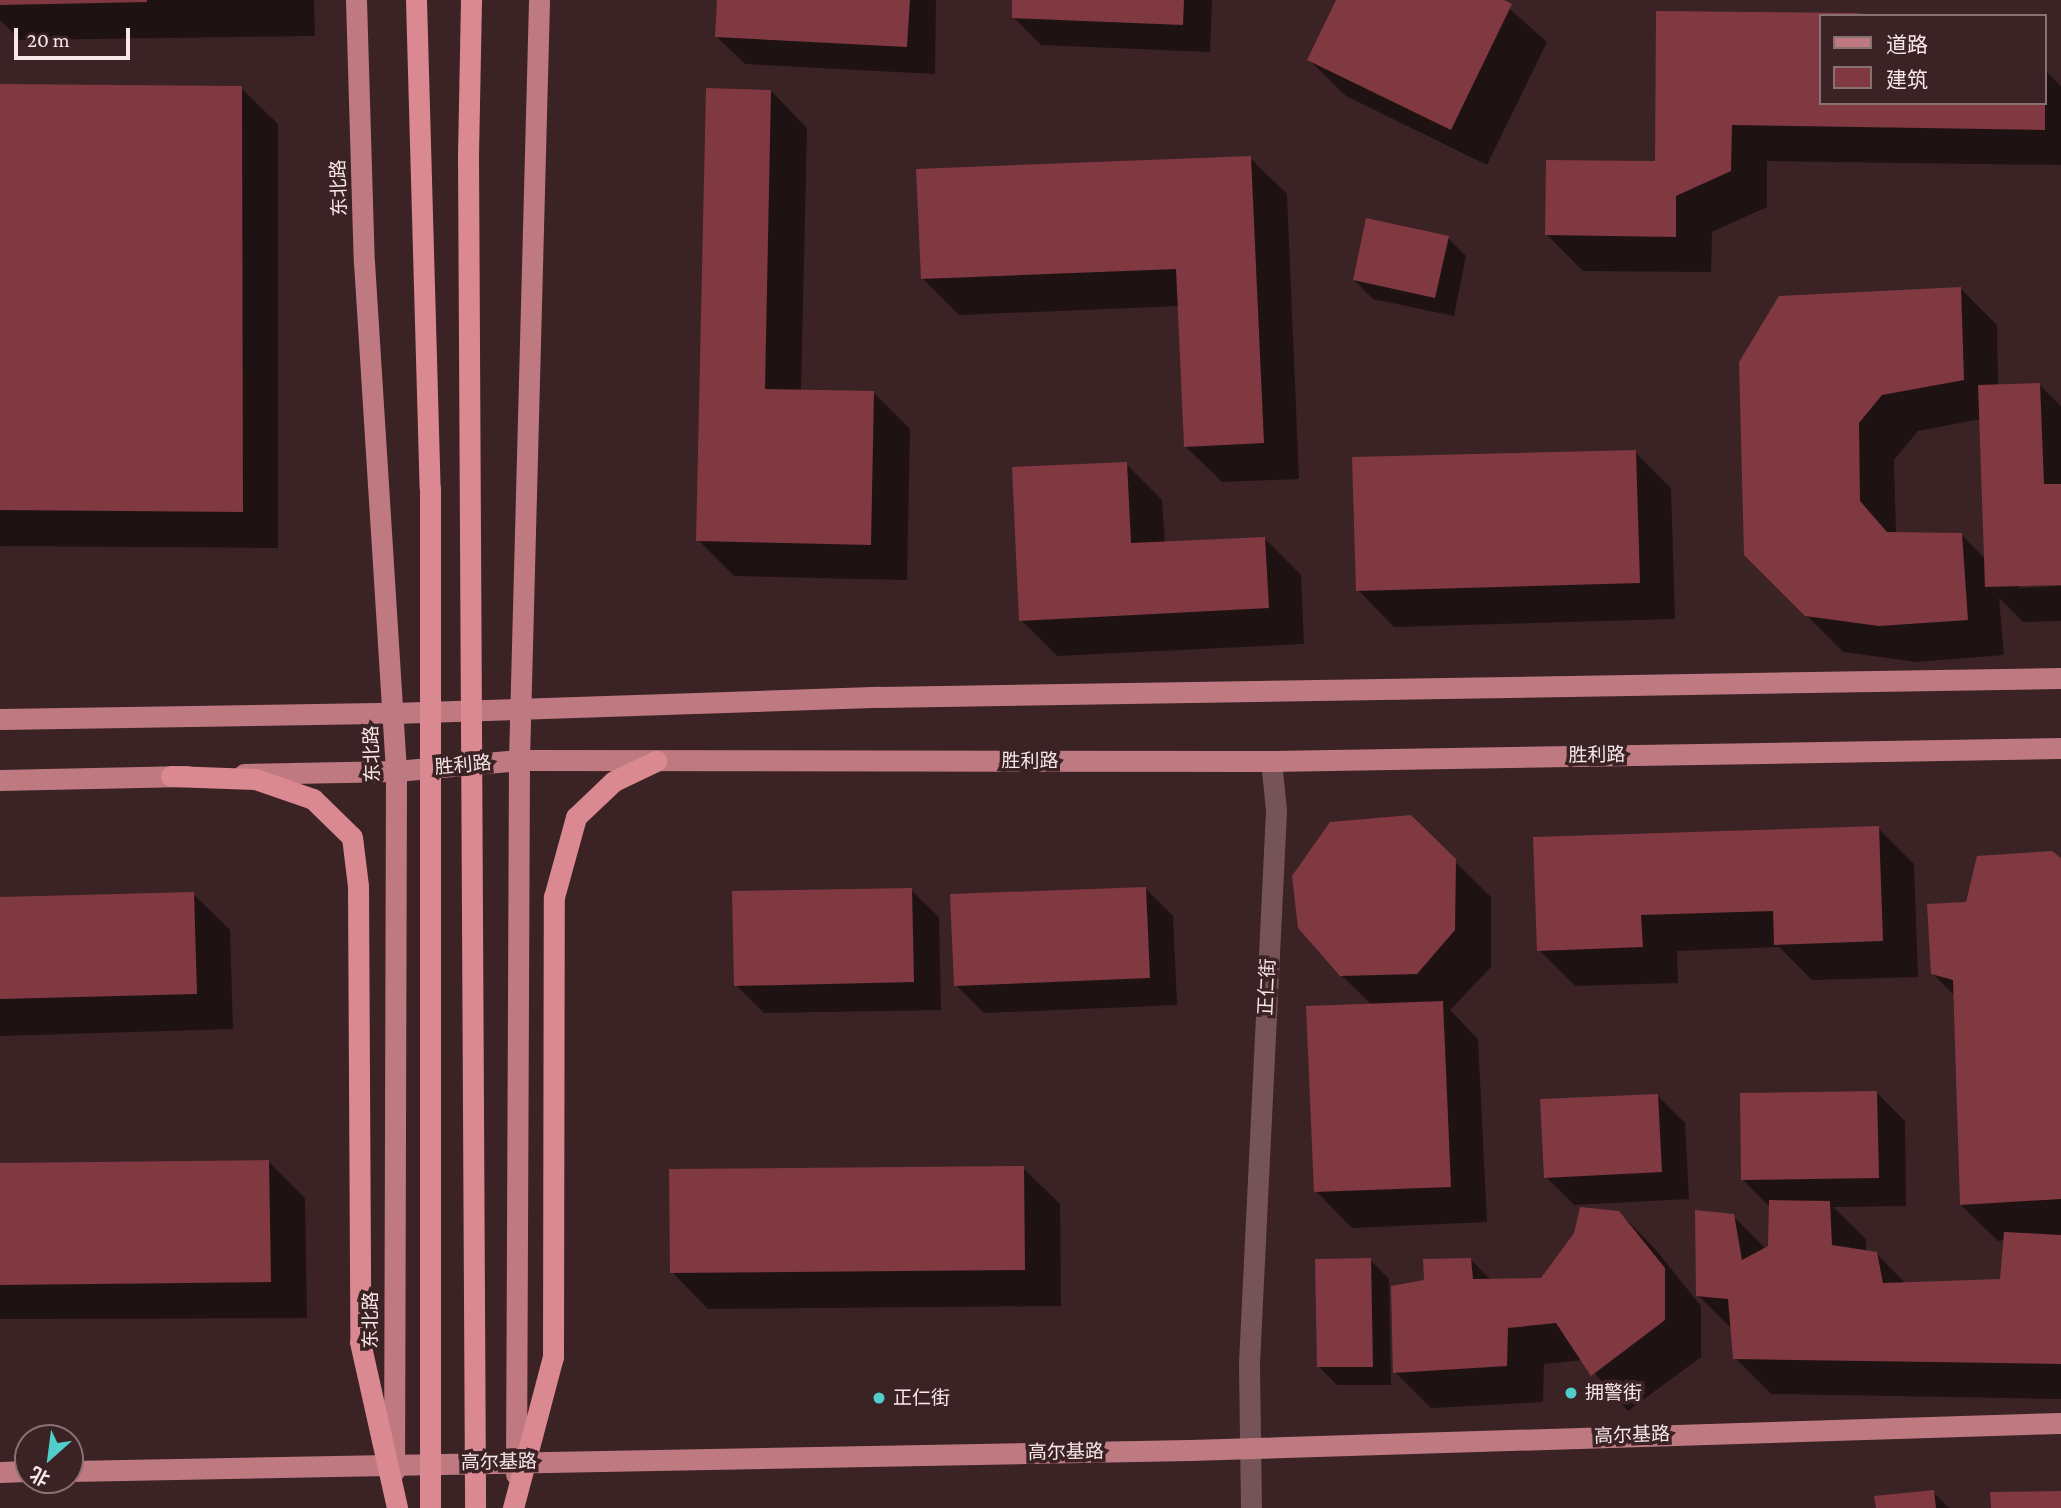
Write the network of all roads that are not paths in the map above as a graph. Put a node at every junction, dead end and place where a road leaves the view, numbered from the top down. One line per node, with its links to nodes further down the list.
1 (356, 0): 7 (main road, 东北路)
2 (416, 0): 22 (highway)
3 (471, 0): 23 (highway)
4 (539, 0): 6 (main road)
5 (2061, 678): 6 (main road)
6 (520, 705): 7 (main road); 10 (main road)
7 (393, 713): 8 (main road); 13 (main road, 东北路)
8 (0, 719)
9 (2061, 748): 12 (main road, 胜利路)
10 (519, 760): 11 (main road, 胜利路); 13 (main road, 胜利路); 18 (main road)
11 (656, 761): 12 (main road, 胜利路); 24 (highway)
12 (1271, 761): 17 (street, 正仁街)
13 (396, 771): 14 (main road, 胜利路); 19 (main road, 东北路)
14 (171, 776): 15 (main road, 胜利路); 21 (highway)
15 (0, 780)
16 (2061, 1423): 17 (main road, 高尔基路)
17 (1251, 1448): 18 (main road, 高尔基路); 25 (street, 正仁街)
18 (516, 1461): 19 (main road, 高尔基路); 24 (main road)
19 (393, 1464): 20 (main road, 高尔基路); 21 (main road, 东北路)
20 (84, 1471)
21 (396, 1508)
22 (430, 1508)
23 (475, 1508)
24 (515, 1508)
25 (1251, 1508)

